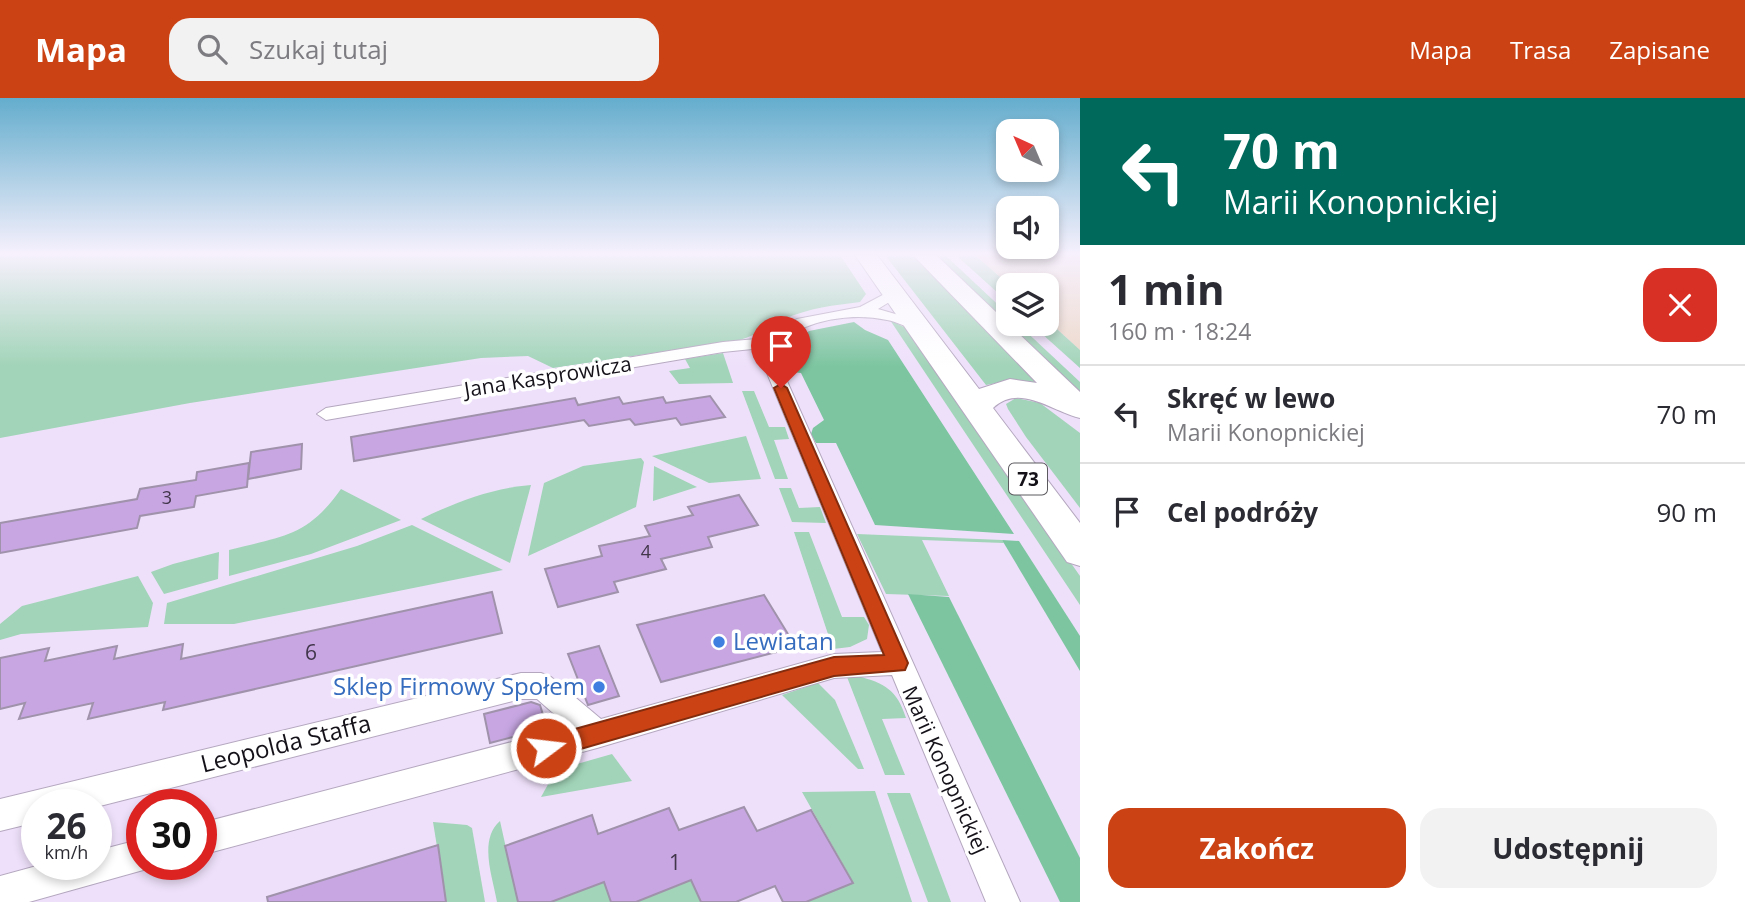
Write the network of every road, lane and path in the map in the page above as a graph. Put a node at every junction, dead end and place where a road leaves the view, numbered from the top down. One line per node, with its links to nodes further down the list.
1 (894, 293): 3 (street); 4 (main road, 73)
2 (962, 293): 7 (main road)
3 (862, 311): 4 (street); 5 (street)
4 (918, 326): 6 (main road, 73)
5 (770, 342): 8 (street, Jana Kasprowicza); 10 (street, Marii Konopnickiej)
6 (976, 407): 7 (main road); 9 (main road, 73)
7 (1078, 407)
8 (326, 414)
9 (1080, 551)
10 (898, 663): 11 (street); 18 (street, Marii Konopnickiej)
11 (597, 734): 12 (street, Leopolda Staffa); 15 (street)
12 (107, 789)
13 (21, 810): 14 (street, Leopolda Staffa)
14 (0, 815)
15 (217, 835)
16 (126, 859): 17 (street)
17 (0, 893)
18 (1003, 902)

